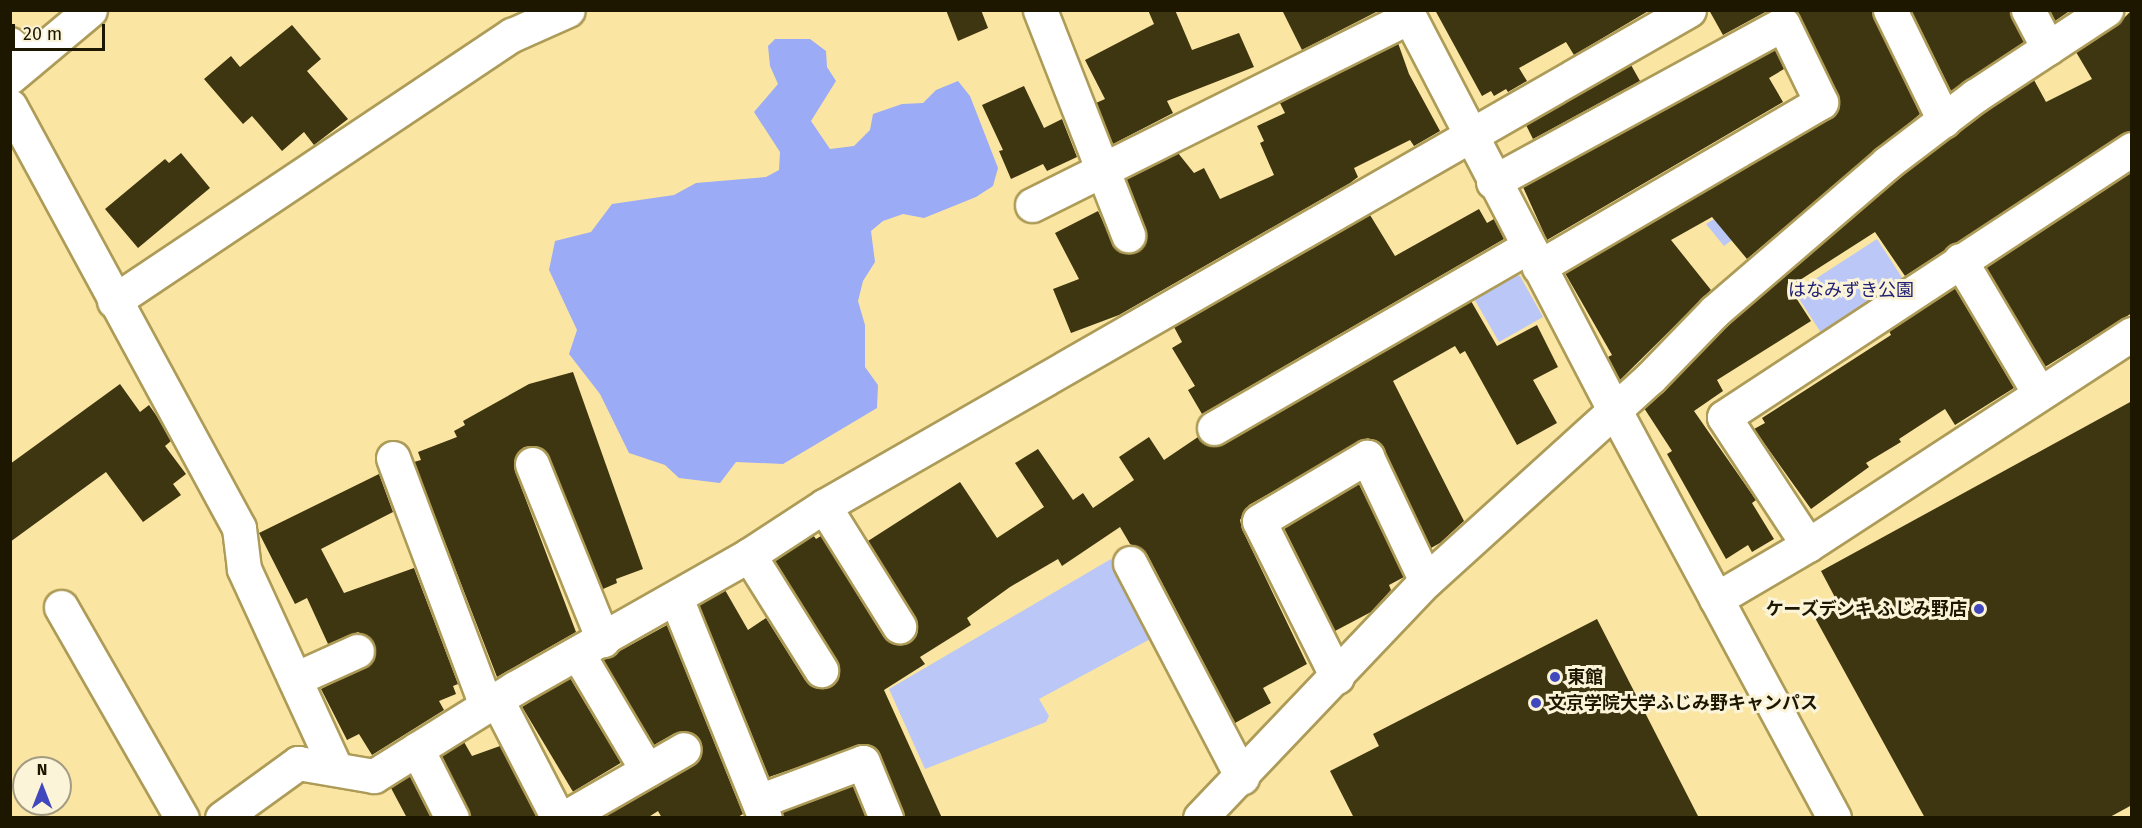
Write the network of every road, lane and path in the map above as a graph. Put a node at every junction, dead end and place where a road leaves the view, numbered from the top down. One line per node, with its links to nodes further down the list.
1 (90, 10): 11 (street)
2 (568, 10): 22 (street)
3 (1040, 10): 16 (street)
4 (1689, 10): 9 (street)
5 (1890, 10): 13 (street)
6 (2028, 10): 10 (street)
7 (2106, 10): 10 (street)
8 (1408, 14): 14 (street); 16 (street)
9 (1647, 21): 14 (street)
10 (2048, 48): 13 (street)
11 (17, 60)
12 (10, 106): 22 (street)
13 (1944, 120): 25 (street)
14 (1469, 136): 17 (street); 29 (street)
15 (2132, 149): 21 (street)
16 (1102, 170): 18 (street); 19 (street)
17 (1493, 182): 20 (street); 20 (street)
18 (1032, 205)
19 (1128, 236)
20 (1534, 257): 25 (street); 26 (street)
21 (1960, 260): 24 (street); 30 (street)
22 (114, 301): 42 (street)
23 (2132, 334): 24 (street)
24 (2039, 393): 30 (street)
25 (1614, 409): 33 (street); 35 (street)
26 (1215, 428)
27 (393, 458): 43 (street)
28 (532, 464): 38 (street)
29 (824, 506): 31 (street); 37 (street)
30 (1808, 545): 35 (street)
31 (749, 555): 34 (street); 40 (street)
32 (1130, 563): 48 (street)
33 (1426, 581): 41 (street); 41 (street)
34 (676, 598): 38 (street); 49 (street)
35 (1716, 599): 57 (street)
36 (61, 607): 50 (street)
37 (899, 626)
38 (590, 647): 43 (street); 47 (street)
39 (357, 651): 42 (street)
40 (821, 670)
41 (1337, 677): 48 (street)
42 (295, 679): 46 (street)
43 (491, 703): 44 (street); 53 (street)
44 (417, 749): 46 (street); 52 (street)
45 (684, 749): 47 (street)
46 (335, 767): 51 (street)
47 (647, 770): 54 (street)
48 (1242, 777): 56 (street)
49 (762, 809): 55 (street)
50 (182, 818)
51 (222, 818)
52 (452, 818)
53 (558, 818)
54 (564, 818)
55 (886, 818)
56 (1200, 818)
57 (1834, 818)

